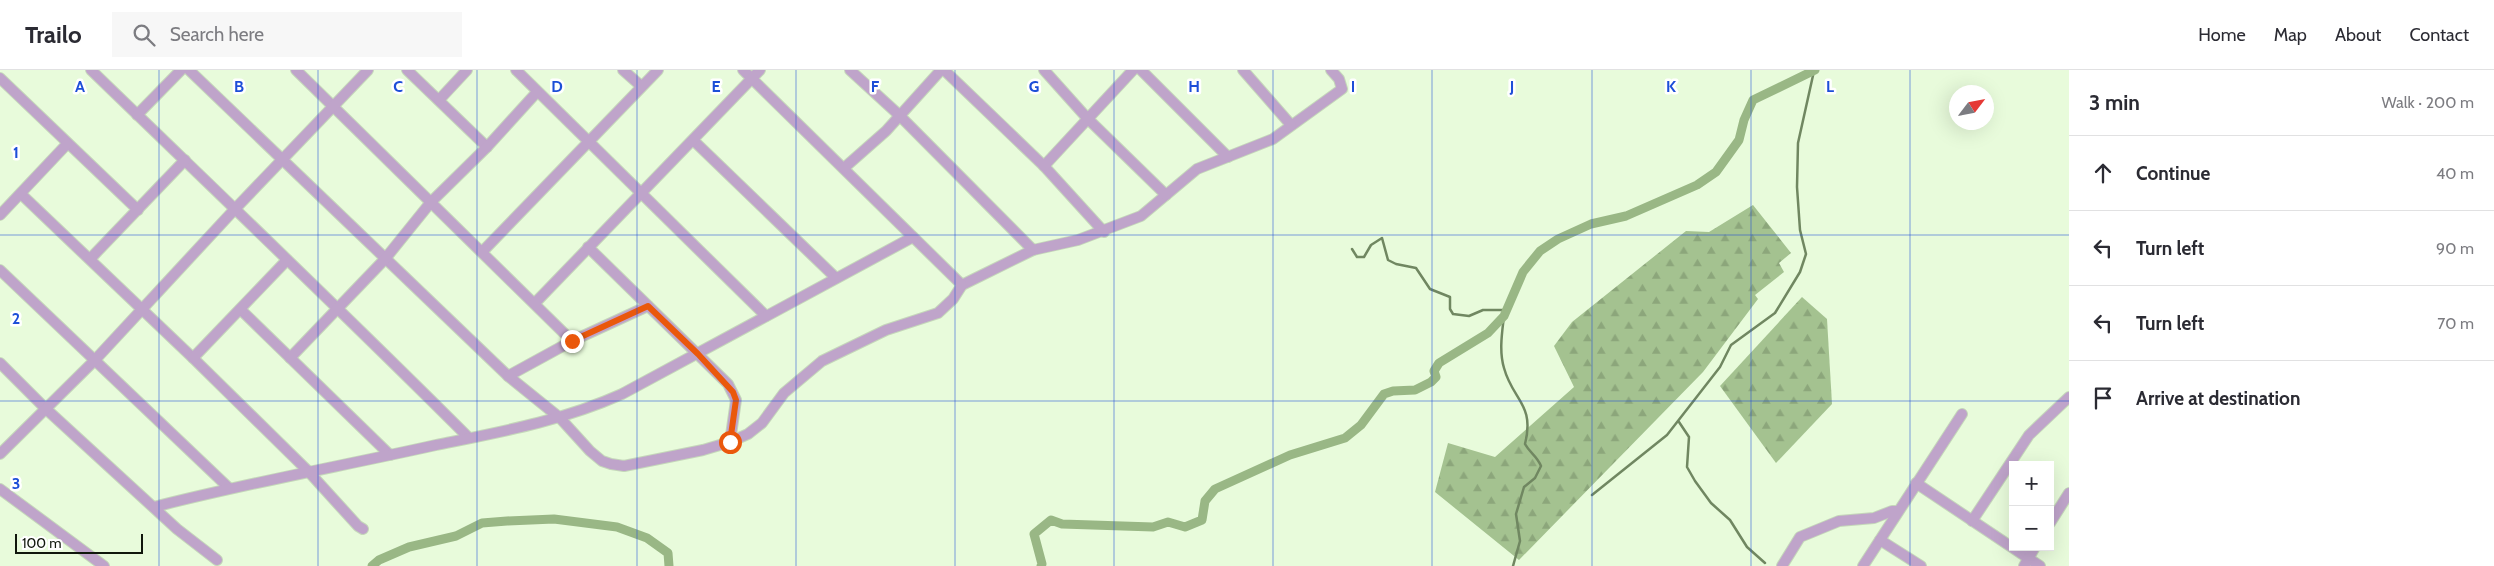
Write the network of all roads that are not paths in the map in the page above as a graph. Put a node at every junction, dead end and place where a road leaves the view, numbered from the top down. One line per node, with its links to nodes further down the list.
1 (91, 70): 27 (street)
2 (181, 70): 27 (street)
3 (189, 70): 36 (street)
4 (296, 70): 25 (street)
5 (368, 70): 25 (street)
6 (407, 70): 24 (street)
7 (468, 70): 24 (street)
8 (516, 70): 23 (street)
9 (623, 70): 22 (street)
10 (658, 70): 22 (street)
11 (743, 70): 21 (street)
12 (760, 70): 21 (street)
13 (850, 70): 26 (street)
14 (942, 70): 26 (street); 37 (street)
15 (1044, 70): 28 (street)
16 (1133, 70): 28 (street)
17 (1142, 70): 34 (street)
18 (1243, 70): 29 (street)
19 (1331, 70): 29 (street)
20 (0, 78): 32 (street)
21 (752, 78): 31 (street); 38 (street)
22 (641, 86): 30 (street)
23 (538, 92): 30 (street); 33 (street)
24 (439, 100): 33 (street)
25 (334, 106): 36 (street); 42 (street)
26 (898, 114): 38 (street); 49 (street)
27 (137, 115): 35 (street)
28 (1087, 118): 37 (street); 41 (street)
29 (1291, 125): 34 (street)
30 (588, 140): 39 (street); 50 (street)
31 (694, 141): 39 (street); 55 (street)
32 (68, 144): 40 (street); 43 (street)
33 (486, 147): 42 (street)
34 (1228, 157): 41 (street)
35 (184, 160): 43 (street); 44 (street)
36 (282, 161): 44 (street); 52 (street)
37 (1044, 166): 46 (street)
38 (844, 168): 47 (street)
39 (642, 193): 48 (street); 62 (street)
40 (21, 194): 45 (street); 51 (street)
41 (1166, 195): 46 (street)
42 (431, 202): 50 (street); 52 (street)
43 (138, 210): 51 (street)
44 (234, 210): 53 (street); 60 (street)
45 (0, 216)
46 (1104, 232): 49 (street)
47 (913, 237): 55 (street); 56 (street)
48 (588, 248): 57 (street); 58 (street)
49 (1033, 250): 56 (street)
50 (482, 251): 57 (street)
51 (91, 258): 60 (street)
52 (384, 259): 59 (street); 69 (street)
53 (288, 260): 59 (street); 61 (street)
54 (0, 270): 67 (street)
55 (836, 278): 62 (street)
56 (962, 285): 75 (street)
57 (535, 303): 63 (street)
58 (648, 306): 63 (street); 64 (street)
59 (339, 308): 66 (street); 74 (street)
60 (143, 309): 65 (street); 67 (street)
61 (242, 310): 65 (street); 66 (street)
62 (766, 316): 64 (street)
63 (572, 341): 69 (street)
64 (698, 354): 73 (street); 75 (street)
65 (193, 358): 78 (street)
66 (290, 358): 77 (street)
67 (94, 360): 71 (street); 80 (street)
68 (0, 363): 71 (street)
69 (508, 376): 73 (street)
70 (2069, 397): 86 (street)
71 (45, 408): 76 (street); 83 (street)
72 (1962, 414): 79 (street)
73 (560, 418): 74 (street); 75 (street)
74 (469, 438): 77 (street)
75 (730, 442)
76 (0, 454)
77 (390, 455): 78 (street)
78 (308, 471): 80 (street); 87 (street)
79 (1916, 483): 84 (street); 86 (street)
80 (229, 488): 83 (street)
81 (0, 490): 92 (street)
82 (2069, 493): 85 (street)
83 (154, 507): 90 (street)
84 (1898, 512): 88 (street); 93 (street)
85 (2054, 517)
86 (1972, 521): 91 (street)
87 (363, 529)
88 (1880, 540): 94 (street); 95 (street)
89 (2033, 551): 91 (street)
90 (218, 560)
91 (2026, 562): 96 (street)
92 (104, 566)
93 (1782, 566)
94 (1863, 566)
95 (1921, 566)
96 (2040, 566)

